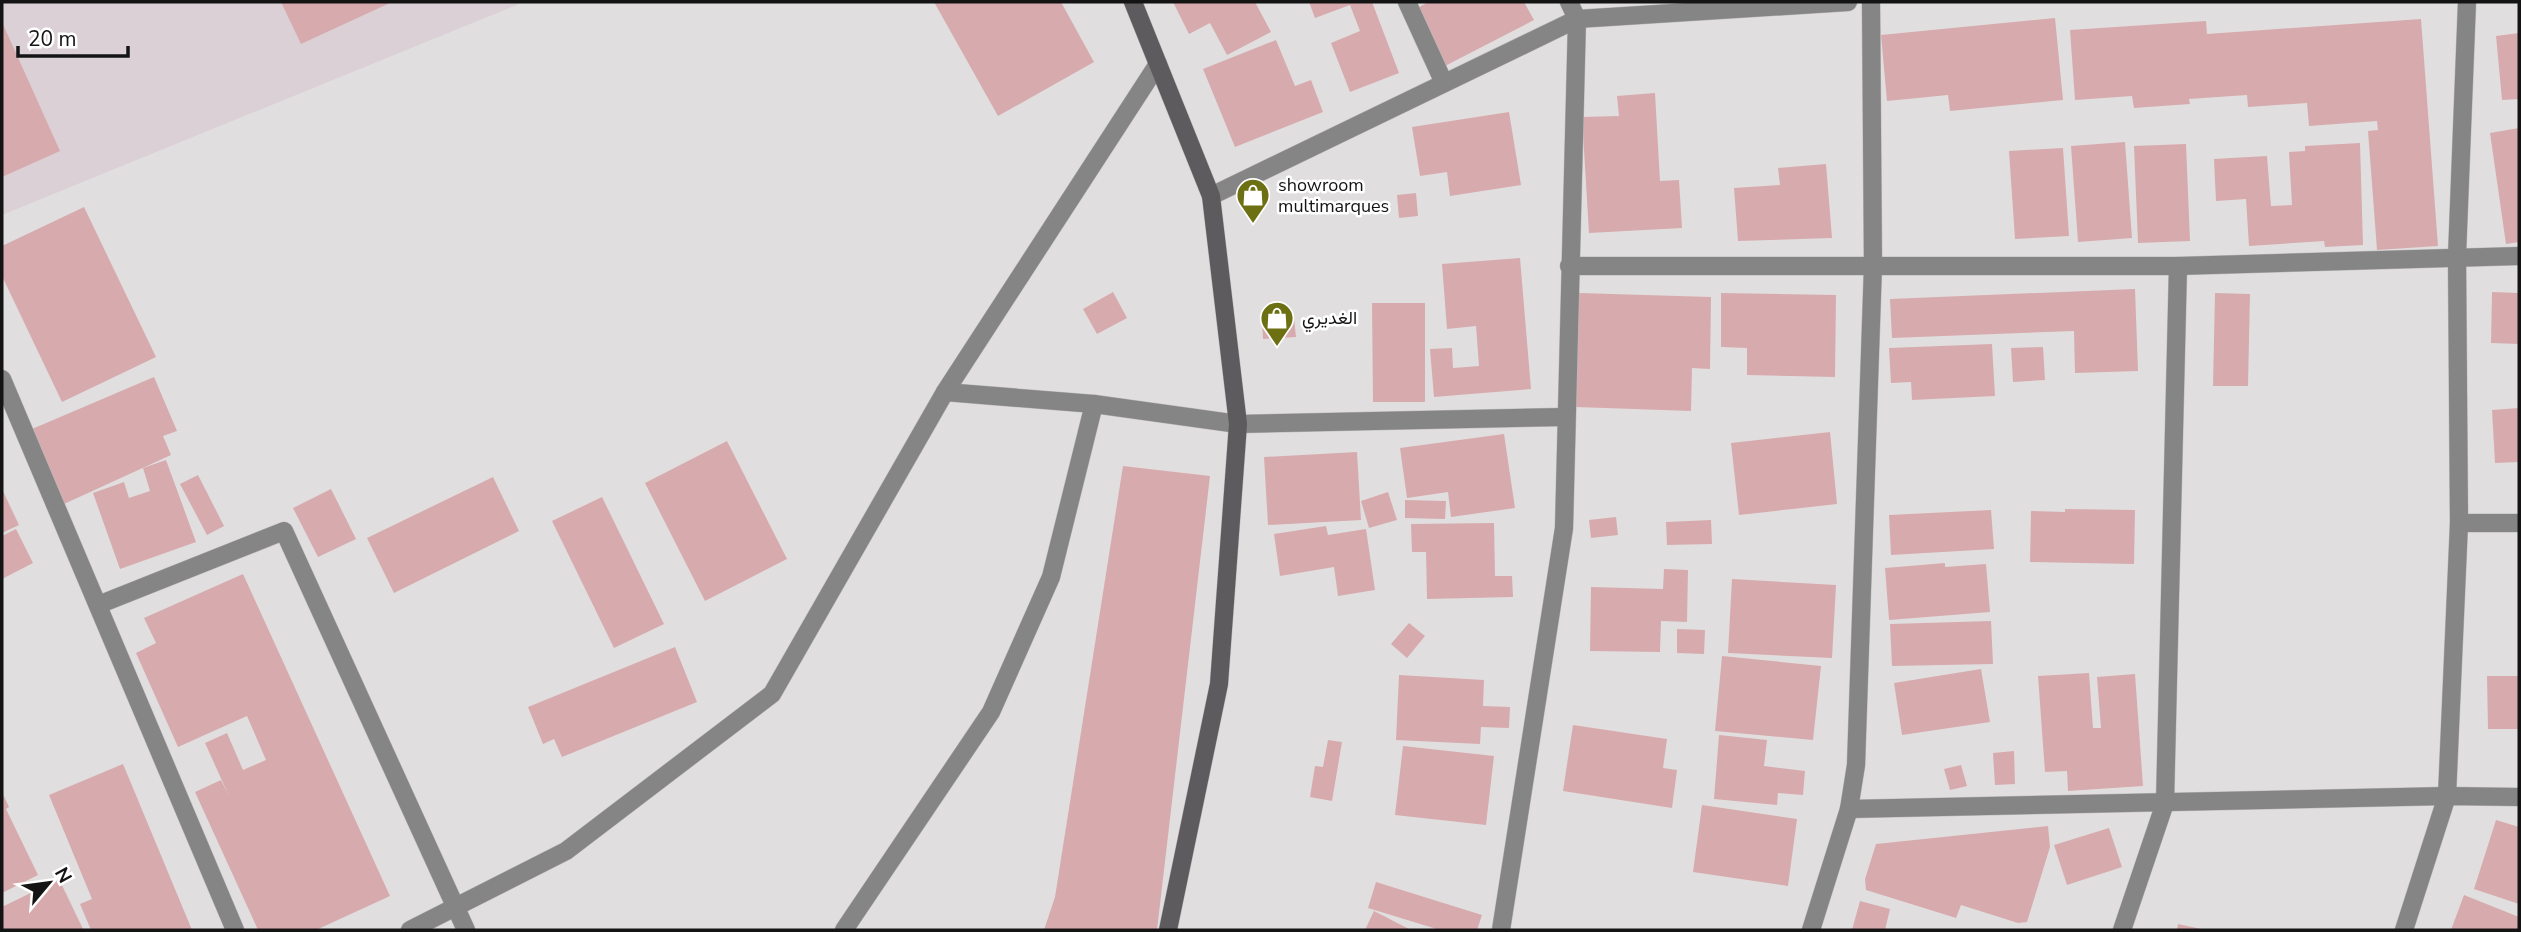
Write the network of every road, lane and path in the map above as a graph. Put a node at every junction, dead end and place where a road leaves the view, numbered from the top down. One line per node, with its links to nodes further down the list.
1 (1133, 2): 8 (main road)
2 (1407, 2): 9 (street)
3 (1569, 2): 7 (street)
4 (1849, 2): 7 (street)
5 (1871, 2): 13 (street)
6 (2467, 2): 11 (street)
7 (1577, 19): 9 (street); 14 (street)
8 (1158, 64): 10 (main road); 17 (street)
9 (1444, 83): 10 (street)
10 (1212, 196): 20 (main road)
11 (2457, 256): 12 (street); 15 (street); 21 (street)
12 (2519, 256)
13 (1873, 265): 14 (street); 15 (street); 27 (street)
14 (1569, 266): 19 (street)
15 (2178, 266): 26 (street)
16 (2, 379): 23 (street)
17 (945, 392): 18 (street); 28 (street)
18 (1094, 404): 20 (street); 32 (street)
19 (1564, 417): 20 (street); 34 (street)
20 (1238, 424): 33 (main road)
21 (2459, 523): 22 (street); 24 (street)
22 (2519, 523)
23 (98, 606): 28 (street); 29 (street)
24 (2447, 796): 25 (street); 26 (street); 37 (street)
25 (2519, 797)
26 (2165, 803): 27 (street); 36 (street)
27 (1849, 809): 35 (street)
28 (454, 909): 30 (street); 31 (street)
29 (235, 930)
30 (410, 930)
31 (466, 930)
32 (844, 930)
33 (1168, 930)
34 (1501, 930)
35 (1811, 930)
36 (2122, 930)
37 (2404, 930)

